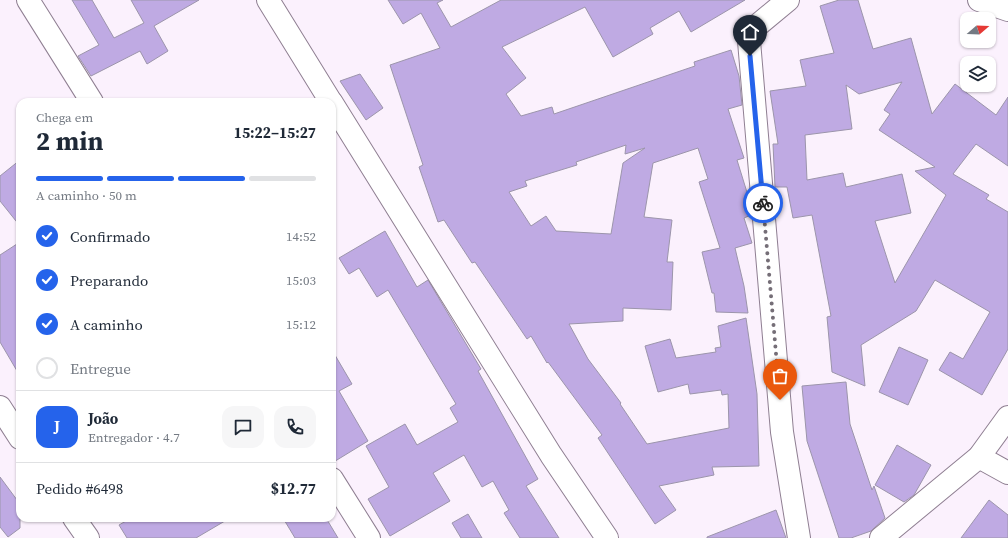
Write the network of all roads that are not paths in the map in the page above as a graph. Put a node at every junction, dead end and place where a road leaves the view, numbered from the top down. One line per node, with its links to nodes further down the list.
1 (28, 0): 6 (street)
2 (268, 0): 7 (street)
3 (788, 0): 19 (street)
4 (979, 0): 5 (street)
5 (1008, 10)
6 (89, 98)
7 (329, 98)
8 (336, 108): 18 (street)
9 (0, 407): 11 (street)
10 (1008, 416): 12 (street)
11 (16, 432)
12 (979, 457): 13 (street); 20 (street)
13 (1008, 473)
14 (336, 485): 17 (street)
15 (77, 522): 16 (street)
16 (88, 538)
17 (370, 538)
18 (608, 538)
19 (800, 538)
20 (881, 538)

